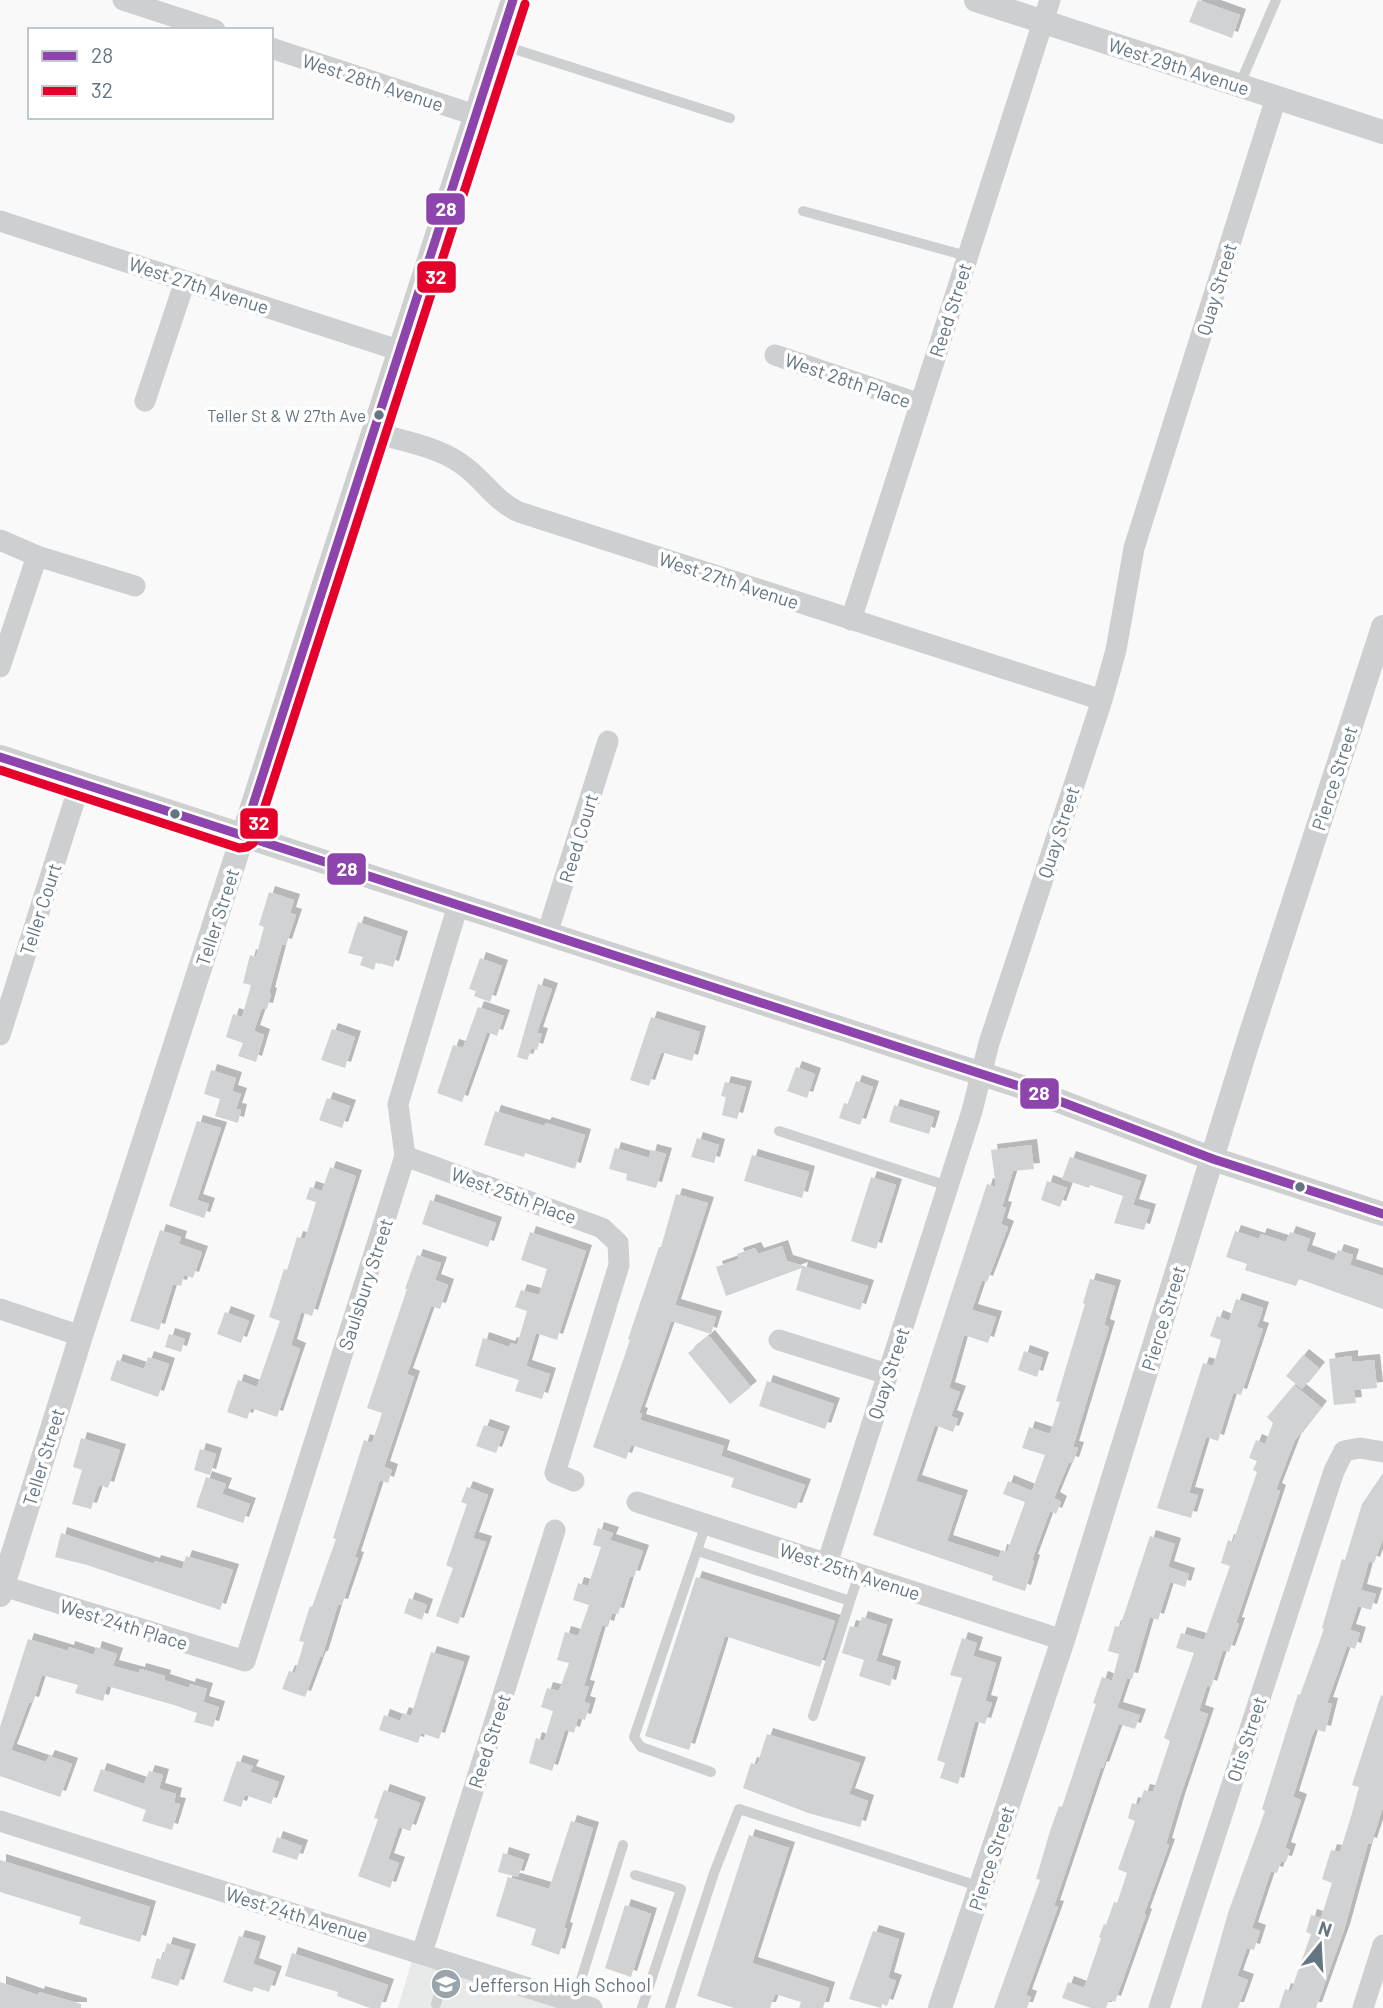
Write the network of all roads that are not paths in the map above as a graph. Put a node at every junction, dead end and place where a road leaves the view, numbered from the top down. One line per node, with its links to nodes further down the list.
1 (123, 0): 6 (street)
2 (513, 0): 7 (street, Teller Street)
3 (976, 0): 5 (street, West 29th Avenue)
4 (1276, 0): 9 (lane)
5 (1046, 11): 9 (street, West 29th Avenue); 16 (street, Reed Street)
6 (209, 28)
7 (499, 44): 11 (street, Teller Street); 12 (lane)
8 (273, 49): 11 (street, West 28th Avenue)
9 (1239, 86): 10 (street, West 29th Avenue)
10 (1276, 98): 13 (street, West 29th Avenue); 30 (street, Quay Street)
11 (475, 115): 18 (street, Teller Street)
12 (730, 118)
13 (1383, 132)
14 (803, 211): 16 (lane)
15 (0, 221): 17 (street, West 27th Avenue)
16 (967, 256): 21 (street, Reed Street)
17 (185, 281): 18 (street, West 27th Avenue); 20 (street)
18 (398, 350): 22 (street, Teller Street)
19 (775, 355): 21 (street, West 28th Place)
20 (145, 401)
21 (920, 404): 26 (street, Reed Street)
22 (373, 432): 26 (street, West 27th Avenue); 34 (street, Teller Street)
23 (0, 540): 24 (street)
24 (37, 556): 25 (street); 29 (street)
25 (135, 586)
26 (851, 620): 30 (street, West 27th Avenue)
27 (1383, 627): 28 (street, Pierce Street)
28 (1378, 660): 41 (street, Pierce Street)
29 (0, 667)
30 (1102, 700): 38 (street, Quay Street)
31 (608, 741): 36 (street, Reed Court)
32 (0, 757): 33 (street)
33 (80, 783): 34 (street); 37 (street, Teller Court)
34 (243, 836): 35 (street); 45 (street, Teller Street)
35 (458, 905): 36 (street); 40 (street, Saulsbury Street)
36 (547, 934): 38 (street)
37 (0, 1035)
38 (981, 1074): 41 (street); 42 (street, Quay Street)
39 (779, 1131): 42 (lane)
40 (405, 1156): 49 (street, West 25th Place); 59 (street, Saulsbury Street)
41 (1213, 1159): 43 (street); 58 (street, Pierce Street)
42 (948, 1186): 47 (street, Quay Street)
43 (1383, 1214)
44 (0, 1309): 45 (street)
45 (81, 1336): 56 (street, Teller Street)
46 (779, 1340): 47 (street)
47 (887, 1374): 54 (street, Quay Street)
48 (1383, 1452): 74 (street, Otis Street)
49 (564, 1477)
50 (637, 1502): 51 (street, West 25th Avenue)
51 (706, 1524): 53 (lane); 54 (street, West 25th Avenue)
52 (555, 1530): 67 (street, Reed Street)
53 (698, 1551): 57 (lane); 61 (lane)
54 (827, 1564): 55 (street, West 25th Avenue)
55 (859, 1574): 57 (lane); 58 (street, West 25th Avenue)
56 (1, 1591): 59 (street, West 24th Place)
57 (850, 1601): 60 (lane)
58 (1063, 1640): 65 (street, Pierce Street)
59 (245, 1661)
60 (813, 1716)
61 (711, 1772)
62 (0, 1821): 67 (street, West 24th Avenue)
63 (623, 1845): 70 (lane)
64 (635, 1875): 71 (lane)
65 (981, 1887): 72 (lane); 73 (street, Pierce Street)
66 (1383, 1945): 75 (street)
67 (422, 1952): 68 (street, West 24th Avenue)
68 (449, 1961): 69 (lane); 70 (street, West 24th Avenue)
69 (436, 2004)
70 (583, 2005)
71 (642, 2008)
72 (670, 2008)
73 (940, 2008)
74 (1159, 2008)
75 (1363, 2008)

